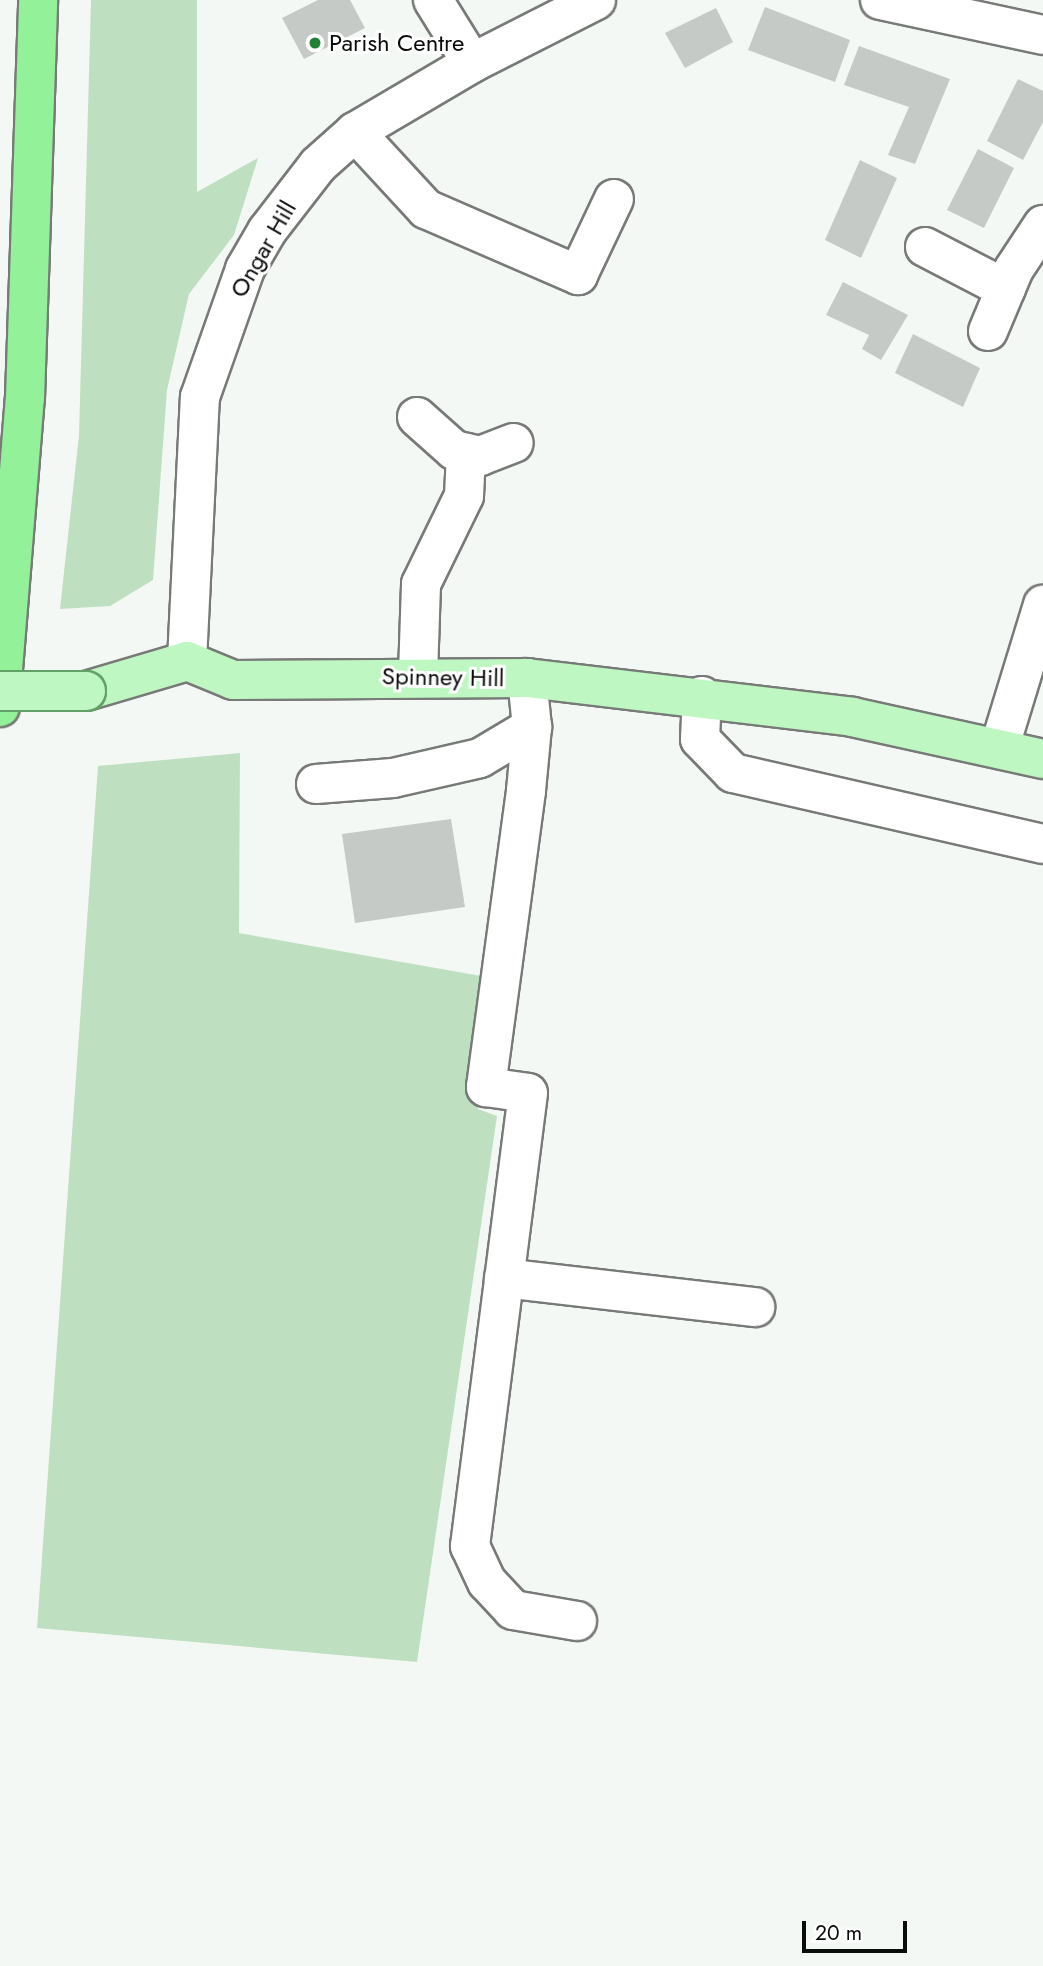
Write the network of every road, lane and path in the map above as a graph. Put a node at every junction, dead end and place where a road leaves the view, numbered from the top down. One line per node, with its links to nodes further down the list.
1 (38, 0): 22 (highway)
2 (433, 0): 6 (street)
3 (880, 0): 5 (street)
4 (585, 3): 6 (street, Ongar Hill)
5 (1043, 35)
6 (472, 62): 7 (street, Ongar Hill)
7 (355, 132): 8 (street); 17 (street, Ongar Hill)
8 (614, 198)
9 (1043, 225): 11 (street)
10 (925, 247): 11 (street)
11 (1006, 289): 12 (street)
12 (988, 331)
13 (417, 417): 15 (street)
14 (514, 443): 15 (street)
15 (466, 453): 18 (street)
16 (1043, 605): 24 (street)
17 (187, 661): 18 (main road, Spinney Hill); 20 (main road, bridge)
18 (418, 676): 19 (main road, Spinney Hill)
19 (527, 678): 21 (main road, Spinney Hill); 23 (street)
20 (0, 691)
21 (702, 696): 24 (main road, Spinney Hill); 27 (street)
22 (0, 706)
23 (532, 727): 26 (street); 28 (street)
24 (999, 749): 25 (main road, Spinney Hill)
25 (1043, 759)
26 (316, 784)
27 (1043, 844)
28 (504, 1278): 29 (street); 30 (street)
29 (755, 1307)
30 (577, 1621)

